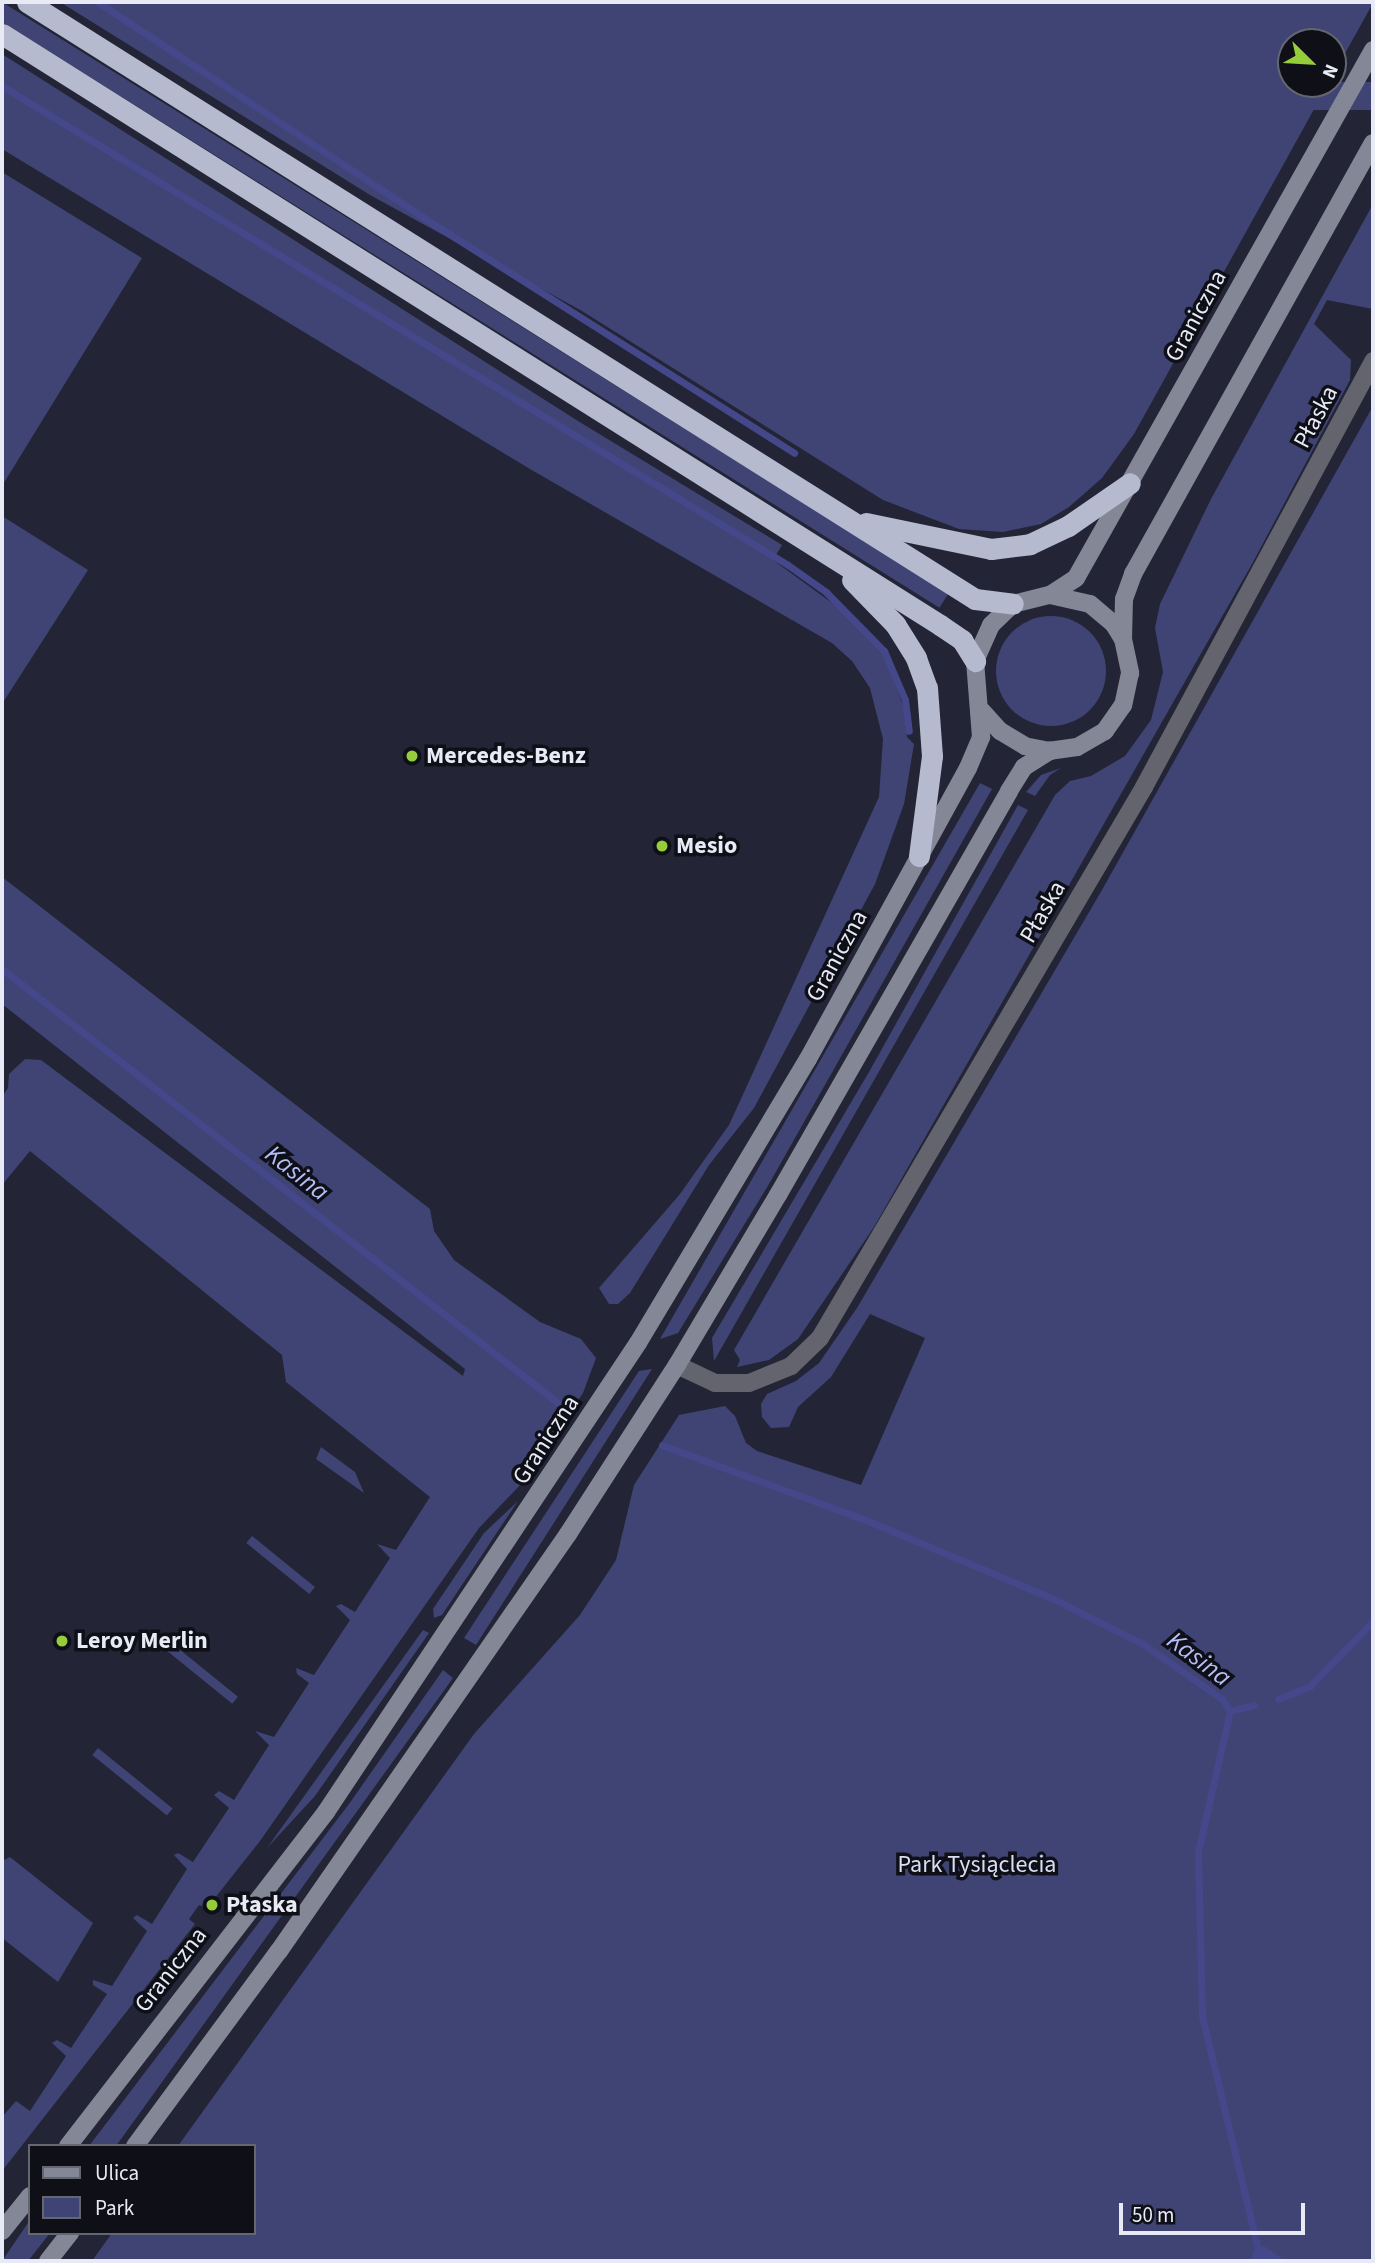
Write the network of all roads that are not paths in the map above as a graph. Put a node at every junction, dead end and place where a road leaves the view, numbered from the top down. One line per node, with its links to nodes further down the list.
1 (27, 2): 7 (highway)
2 (2, 34): 8 (highway)
3 (1373, 50): 6 (main road, Graniczna)
4 (1373, 143): 11 (main road)
5 (1373, 361): 16 (street, Płaska)
6 (1130, 483): 7 (highway); 9 (main road, Graniczna)
7 (847, 519): 10 (highway)
8 (826, 553): 12 (highway); 15 (highway)
9 (1050, 595): 10 (main road); 11 (main road)
10 (1013, 604): 12 (main road)
11 (1123, 639): 14 (main road)
12 (975, 661): 13 (main road)
13 (982, 711): 14 (main road); 15 (main road, Graniczna)
14 (1050, 751): 16 (main road)
15 (919, 856): 17 (main road, Graniczna)
16 (677, 1366): 18 (main road)
17 (70, 2144)
18 (136, 2144)
19 (28, 2198): 20 (main road)
20 (2, 2231)
21 (68, 2235): 22 (main road)
22 (48, 2261)

